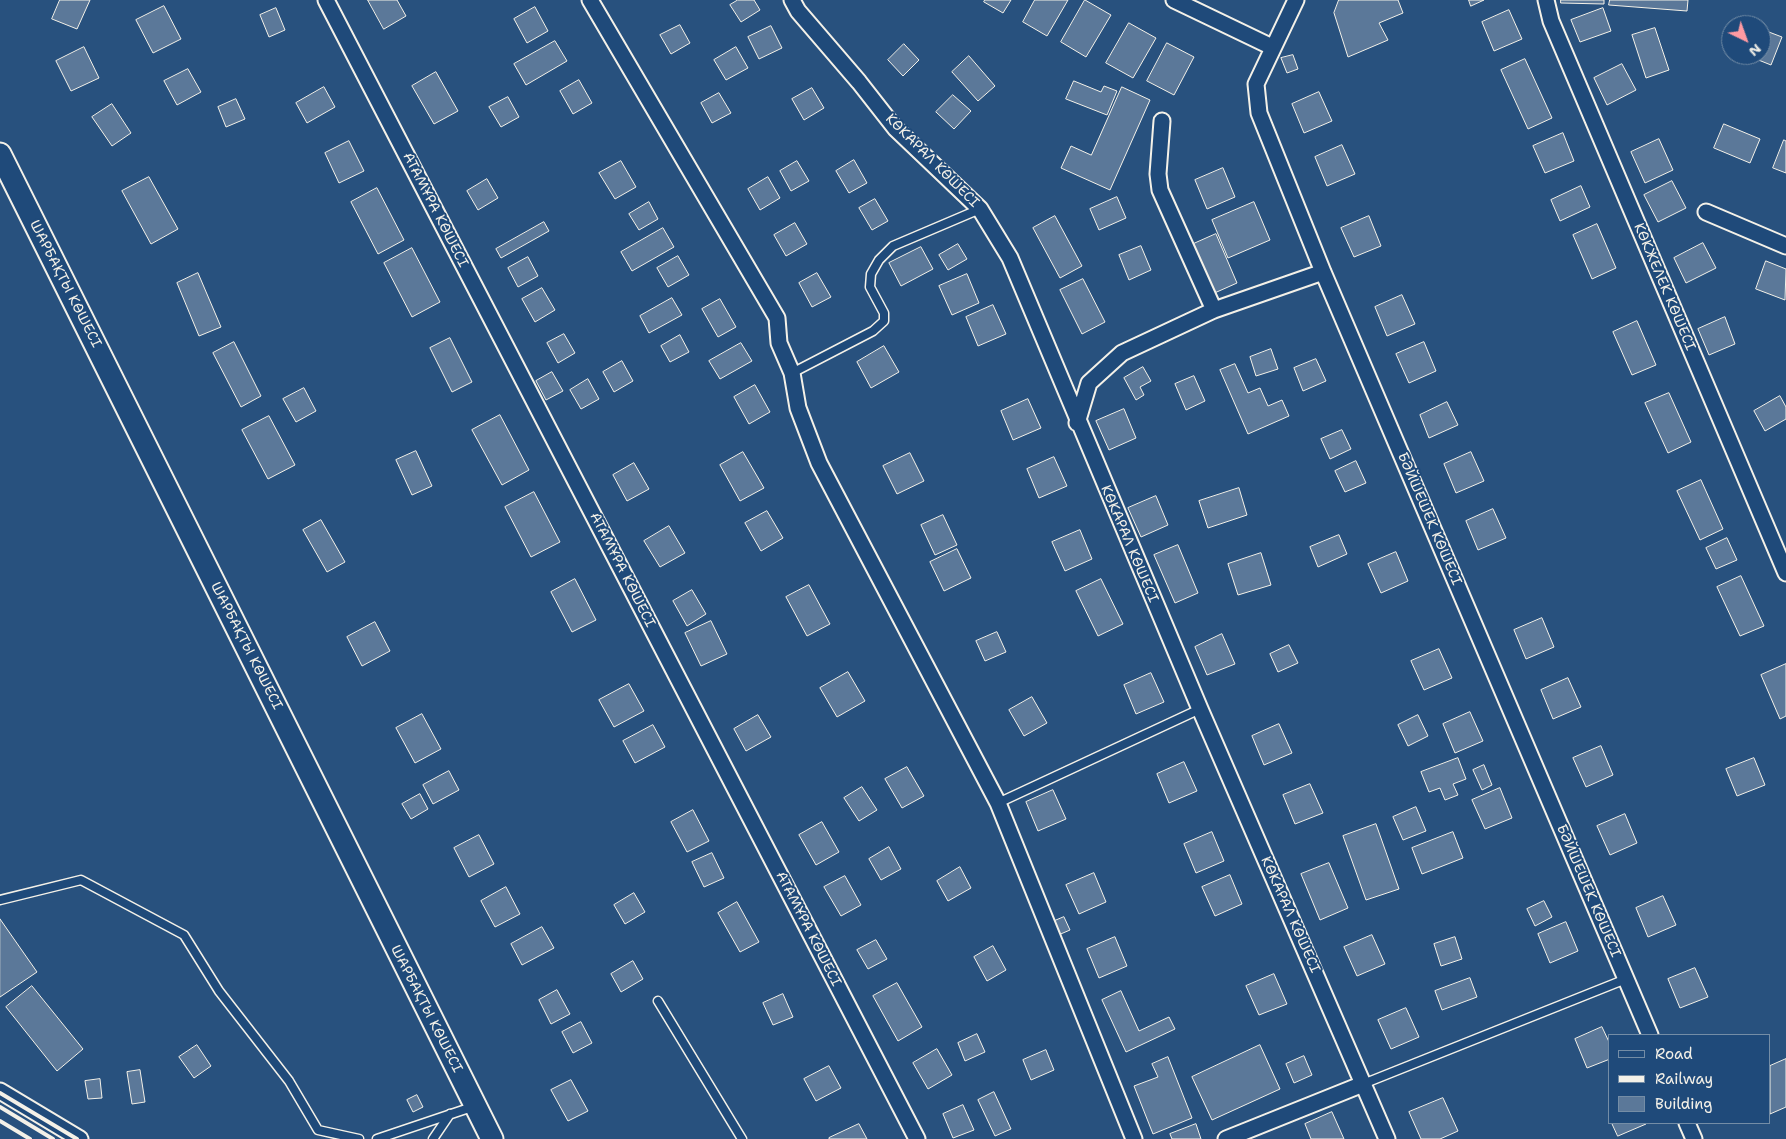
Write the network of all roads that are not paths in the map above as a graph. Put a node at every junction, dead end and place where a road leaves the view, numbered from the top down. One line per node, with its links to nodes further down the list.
1 (326, 0): 35 (street, АТАМҰРА КӨШЕСІ)
2 (590, 0): 15 (street)
3 (792, 0): 10 (street, КӨКАРАЛ КӨШЕСІ)
4 (1174, 0): 7 (street)
5 (1296, 0): 7 (street, БӘЙШЕШЕК КӨШЕСІ)
6 (1546, 0): 17 (street, КӨКЖЕЛЕК КӨШЕСІ)
7 (1272, 47): 13 (street, БӘЙШЕШЕК КӨШЕСІ)
8 (1162, 121): 14 (street)
9 (0, 154): 26 (street, ШАРБАҚТЫ КӨШЕСІ)
10 (980, 209): 15 (lane); 16 (street, КӨКАРАЛ КӨШЕСІ)
11 (1706, 212): 12 (street)
12 (1786, 246)
13 (1323, 272): 14 (street); 21 (street, БӘЙШЕШЕК КӨШЕСІ)
14 (1214, 310): 16 (street)
15 (792, 373): 19 (street)
16 (1078, 423): 18 (street, КӨКАРАЛ КӨШЕСІ)
17 (1786, 573)
18 (1200, 709): 19 (lane); 24 (street, КӨКАРАЛ КӨШЕСІ)
19 (998, 802): 36 (street)
20 (0, 900): 30 (lane)
21 (1626, 979): 23 (street, БӘЙШЕШЕК КӨШЕСІ); 24 (lane)
22 (658, 1001): 34 (lane)
23 (1650, 1034)
24 (1363, 1084): 37 (street); 38 (street, КӨКАРАЛ КӨШЕСІ)
25 (0, 1091): 29 (street)
26 (475, 1106): 27 (lane); 33 (street, ШАРБАҚТЫ КӨШЕСІ)
27 (450, 1114): 31 (lane); 32 (lane)
28 (1687, 1124): 39 (street)
29 (80, 1139)
30 (359, 1139)
31 (376, 1139)
32 (433, 1139)
33 (492, 1139)
34 (742, 1139)
35 (917, 1139)
36 (1134, 1139)
37 (1226, 1139)
38 (1387, 1139)
39 (1694, 1139)

